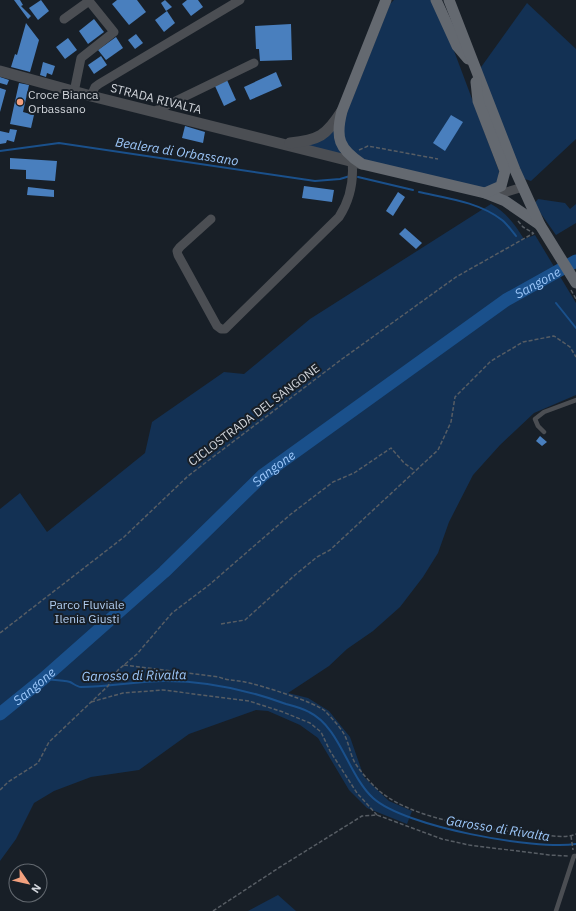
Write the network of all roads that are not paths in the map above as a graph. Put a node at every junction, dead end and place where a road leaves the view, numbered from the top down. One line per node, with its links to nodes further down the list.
1 (240, 0): 11 (street)
2 (436, 0): 8 (main road)
3 (449, 0): 8 (main road)
4 (90, 1): 6 (street); 10 (street)
5 (387, 2): 12 (main road)
6 (64, 19)
7 (254, 63): 13 (street)
8 (474, 67): 16 (main road); 17 (main road)
9 (0, 71): 10 (street, STRADA RIVALTA)
10 (74, 92): 11 (street, STRADA RIVALTA)
11 (92, 96): 13 (street, STRADA RIVALTA)
12 (342, 110): 14 (street, STRADA RIVALTA); 15 (main road)
13 (155, 111): 14 (street, STRADA RIVALTA)
14 (284, 144): 15 (street, STRADA RIVALTA)
15 (354, 160): 17 (main road); 18 (street)
16 (523, 187): 17 (street); 19 (main road)
17 (485, 193): 19 (main road)
18 (211, 219)
19 (540, 229): 20 (main road)
20 (576, 283)
21 (576, 400): 22 (lane)
22 (544, 432)
23 (575, 856): 24 (lane)
24 (556, 911)

